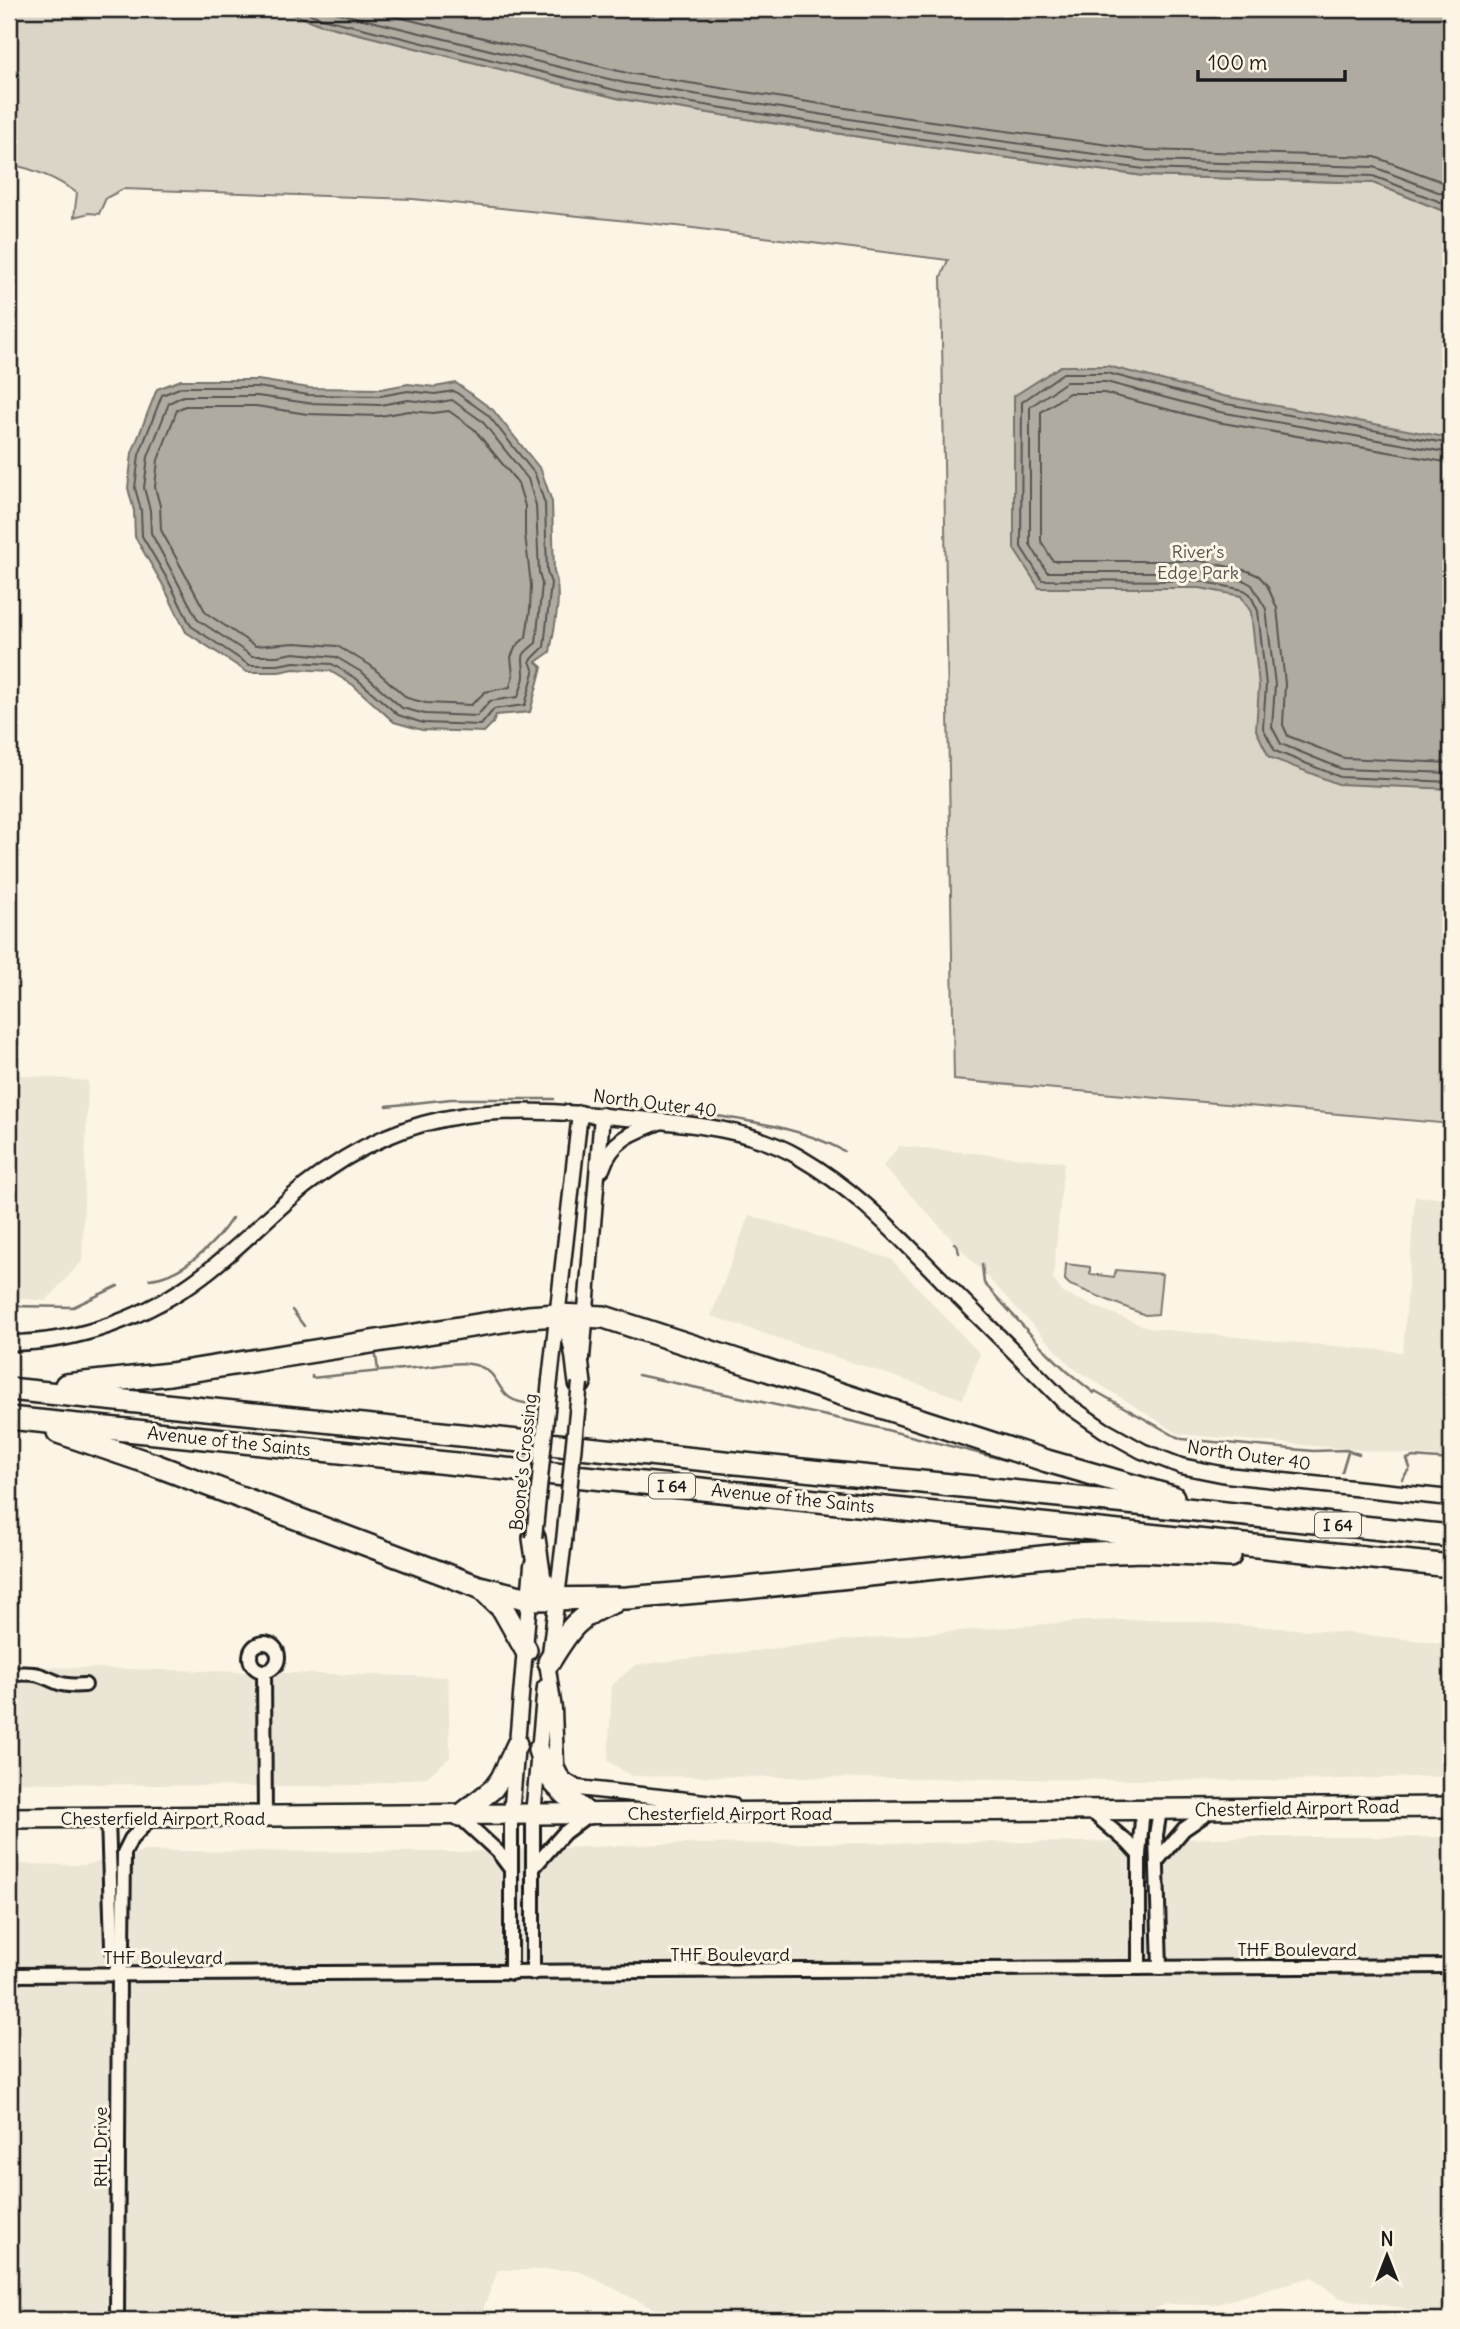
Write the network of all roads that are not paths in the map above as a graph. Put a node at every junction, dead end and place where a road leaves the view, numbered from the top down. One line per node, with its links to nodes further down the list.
1 (580, 1114): 2 (street, North Outer 40); 5 (street, Boone's Crossing); 7 (street, North Outer 40)
2 (602, 1115): 3 (street, North Outer 40); 4 (street)
3 (662, 1121): 4 (street); 12 (street, North Outer 40)
4 (597, 1188): 6 (street)
5 (557, 1315): 6 (highway); 8 (highway); 9 (highway); 15 (street, Boone's Crossing, bridge)
6 (586, 1316): 8 (street); 13 (highway)
7 (9, 1343)
8 (580, 1383): 21 (street, bridge)
9 (13, 1390): 13 (highway, Avenue of the Saints / I 64)
10 (9, 1419): 11 (highway, Avenue of the Saints / I 64)
11 (30, 1421): 16 (highway, Avenue of the Saints / I 64); 18 (highway)
12 (1451, 1499)
13 (1225, 1513): 14 (highway, Avenue of the Saints / I 64)
14 (1451, 1536)
15 (534, 1538): 20 (street, Boone's Crossing); 21 (highway)
16 (1313, 1552): 17 (highway, Avenue of the Saints / I 64); 19 (highway)
17 (1451, 1566)
18 (479, 1587): 20 (highway); 22 (highway)
19 (627, 1598): 21 (highway); 23 (highway)
20 (529, 1599): 21 (highway); 22 (street, Boone's Crossing)
21 (558, 1599): 23 (street)
22 (526, 1650): 27 (street, Boone's Crossing)
23 (548, 1666): 28 (street); 32 (street)
24 (264, 1671): 38 (street)
25 (9, 1674): 26 (street)
26 (85, 1685)
27 (517, 1744): 35 (street, Boone's Crossing); 37 (main road)
28 (538, 1750): 34 (main road); 36 (street)
29 (1451, 1807): 31 (main road, Chesterfield Airport Road)
30 (1148, 1809): 31 (main road, Chesterfield Airport Road); 33 (main road, Chesterfield Airport Road); 42 (street); 43 (street)
31 (1214, 1809): 43 (street)
32 (786, 1811): 33 (main road, Chesterfield Airport Road); 34 (main road, Chesterfield Airport Road)
33 (1091, 1811): 42 (street)
34 (589, 1814): 36 (main road, Chesterfield Airport Road); 45 (street)
35 (511, 1815): 36 (main road, Chesterfield Airport Road); 37 (main road, Chesterfield Airport Road); 44 (street)
36 (533, 1815): 45 (street)
37 (459, 1816): 38 (main road, Chesterfield Airport Road); 44 (street)
38 (265, 1817): 41 (main road, Chesterfield Airport Road)
39 (9, 1818): 40 (main road, Chesterfield Airport Road)
40 (108, 1818): 41 (main road, Chesterfield Airport Road); 51 (street, RHL Drive)
41 (151, 1818): 51 (street, RHL Drive)
42 (1139, 1855): 47 (street)
43 (1157, 1861): 48 (street)
44 (510, 1868): 49 (street)
45 (533, 1868): 50 (street)
46 (1451, 1966): 48 (street, THF Boulevard)
47 (1139, 1968): 48 (street, THF Boulevard); 50 (street, THF Boulevard)
48 (1160, 1968)
49 (511, 1973): 50 (street, THF Boulevard); 51 (street, THF Boulevard)
50 (533, 1973)
51 (119, 1974): 52 (street, THF Boulevard); 53 (street, RHL Drive)
52 (9, 1975)
53 (117, 2320)

